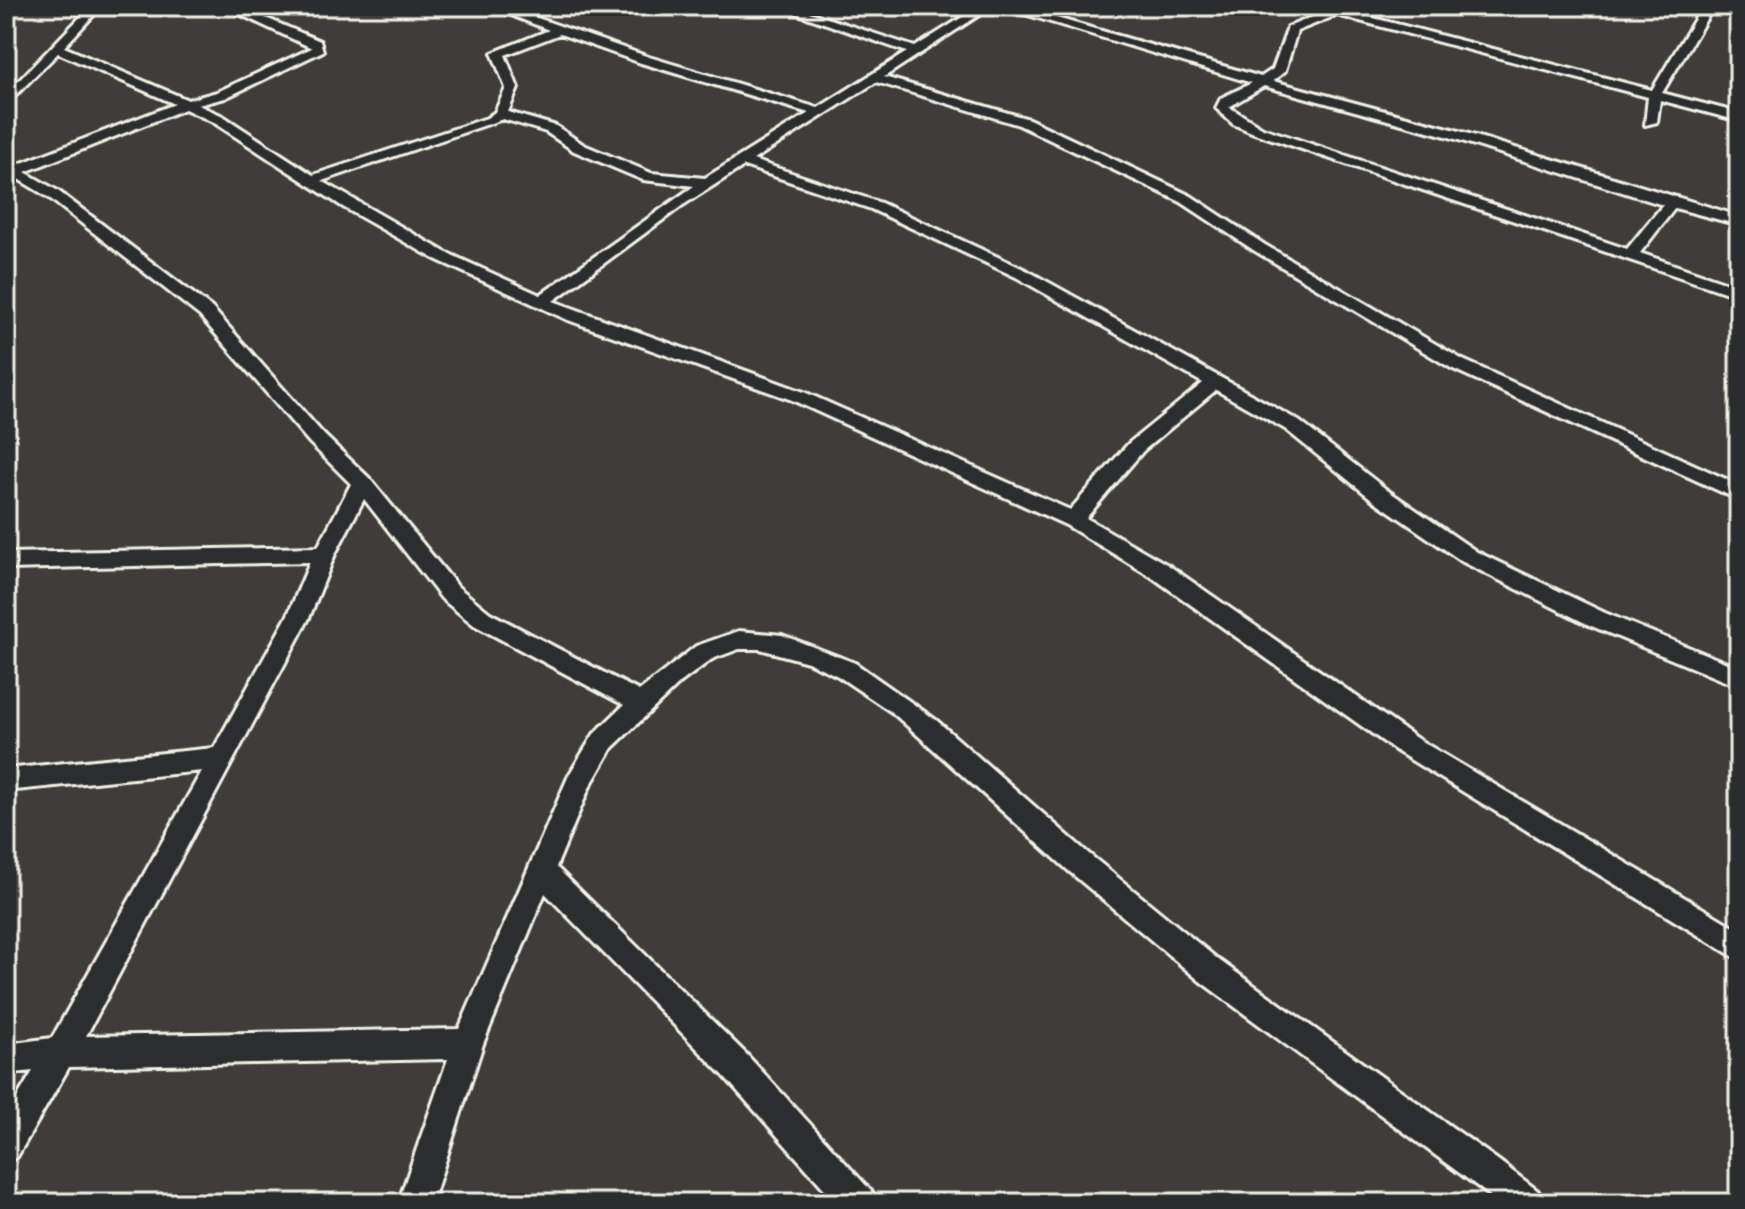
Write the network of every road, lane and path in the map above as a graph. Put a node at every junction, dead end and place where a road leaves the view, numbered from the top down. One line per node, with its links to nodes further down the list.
1 (97, 6): 12 (street)
2 (227, 6): 18 (street)
3 (493, 6): 11 (street)
4 (780, 6): 13 (street)
5 (988, 6): 13 (street)
6 (1003, 6): 15 (street)
7 (1314, 6): 9 (street)
8 (1704, 7): 10 (street); 16 (street)
9 (1335, 12): 15 (street); 16 (street)
10 (1739, 13)
11 (557, 31): 19 (street); 20 (street)
12 (55, 48): 17 (street); 18 (street)
13 (916, 51): 14 (street)
14 (874, 78): 19 (street); 34 (street)
15 (1263, 82): 27 (street); 29 (street)
16 (1655, 95): 21 (street); 22 (street)
17 (6, 101)
18 (186, 104): 24 (street); 25 (street)
19 (822, 113): 23 (street)
20 (501, 114): 25 (street); 26 (street)
21 (1739, 117)
22 (1650, 122)
23 (745, 162): 26 (street); 32 (street)
24 (11, 173): 33 (street)
25 (311, 180): 31 (street)
26 (709, 183): 31 (street)
27 (1672, 203): 28 (street); 29 (street)
28 (1739, 221)
29 (1630, 255): 30 (street)
30 (1739, 292)
31 (541, 302): 35 (street)
32 (1216, 381): 35 (street); 38 (street)
33 (362, 483): 36 (street); 39 (street)
34 (1739, 493)
35 (1073, 520): 43 (street)
36 (324, 554): 37 (street); 40 (street)
37 (6, 561)
38 (1739, 678)
39 (641, 703): 42 (street); 50 (street)
40 (221, 758): 41 (street); 45 (street)
41 (6, 780)
42 (542, 871): 44 (street); 49 (street)
43 (1739, 946)
44 (468, 1044): 45 (street); 48 (street)
45 (61, 1052): 46 (street); 47 (street)
46 (6, 1059)
47 (6, 1146)
48 (415, 1203)
49 (859, 1203)
50 (1526, 1203)

